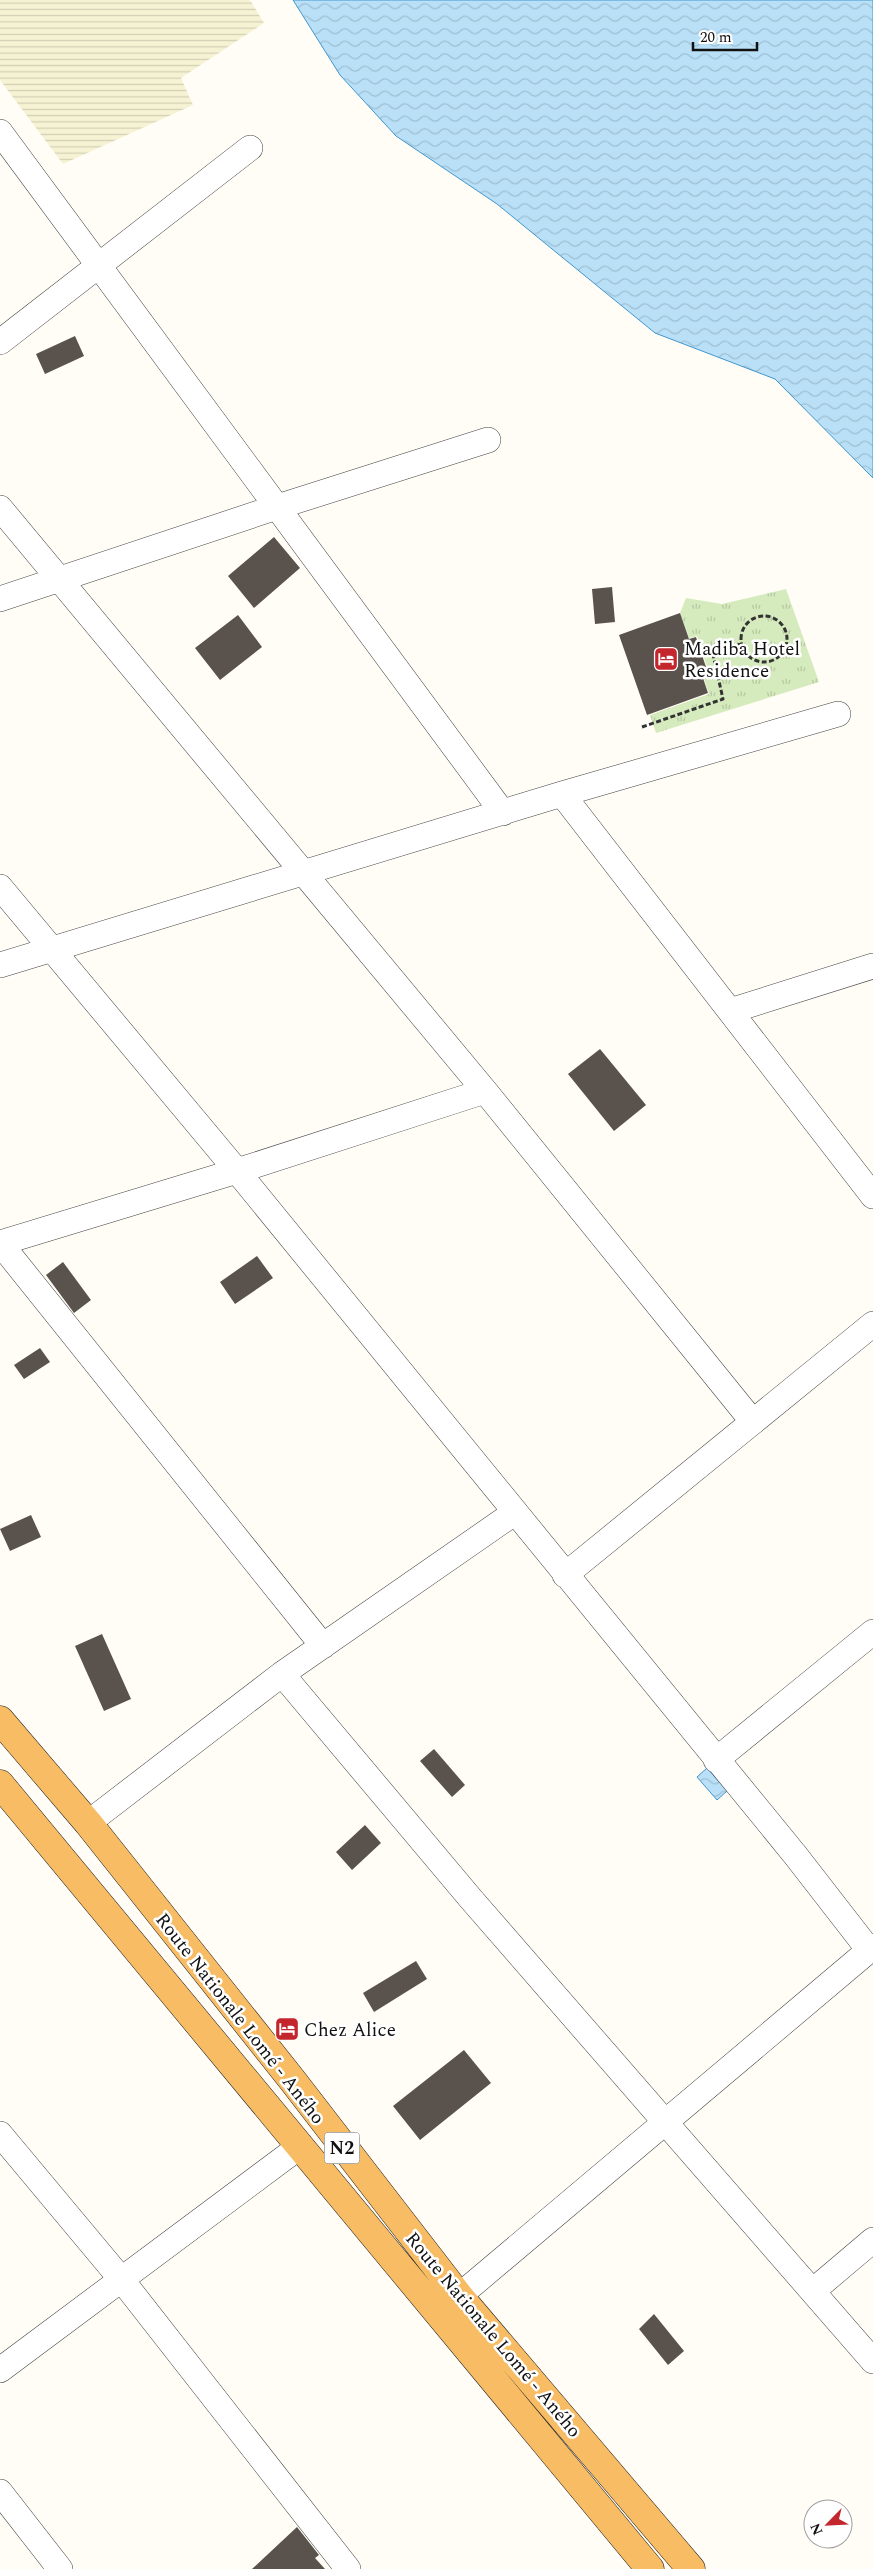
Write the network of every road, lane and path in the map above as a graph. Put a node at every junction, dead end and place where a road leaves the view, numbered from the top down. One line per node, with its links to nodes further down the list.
1 (0, 132): 3 (street)
2 (250, 148): 3 (street)
3 (99, 265): 4 (street); 6 (street)
4 (0, 342)
5 (488, 440): 6 (street)
6 (277, 507): 8 (street); 16 (street)
7 (0, 508): 8 (street)
8 (61, 579): 9 (street); 17 (street)
9 (0, 599)
10 (742, 644): 10 (path); 11 (path)
11 (712, 650): 12 (path); 14 (path)
12 (701, 652)
13 (838, 714): 15 (street)
14 (642, 727)
15 (562, 794): 16 (street); 22 (street)
16 (503, 813): 17 (street)
17 (302, 874): 19 (street); 23 (street)
18 (0, 887): 19 (street)
19 (51, 950): 20 (street); 24 (street)
20 (0, 965)
21 (873, 966): 22 (street)
22 (730, 1011): 25 (street)
23 (485, 1091): 24 (street); 28 (street)
24 (237, 1171): 26 (street); 29 (street)
25 (873, 1196)
26 (0, 1243): 32 (street)
27 (873, 1324): 28 (street)
28 (753, 1422): 30 (street)
29 (514, 1513): 30 (street); 32 (street)
30 (565, 1575): 35 (street)
31 (873, 1632): 35 (street)
32 (323, 1646): 33 (street)
33 (282, 1674): 37 (street); 39 (street)
34 (0, 1720): 37 (highway, Route Nationale Lomé - Aného / N2)
35 (716, 1760): 38 (street)
36 (0, 1784): 41 (highway, Route Nationale Lomé - Aného / N2)
37 (88, 1823): 45 (highway, Route Nationale Lomé - Aného / N2)
38 (871, 1948): 39 (street)
39 (666, 2123): 44 (street); 45 (street)
40 (0, 2134): 43 (street)
41 (299, 2147): 43 (street); 51 (highway, Route Nationale Lomé - Aného / N2)
42 (873, 2240): 44 (street)
43 (121, 2279): 47 (street); 50 (street)
44 (814, 2290): 46 (street)
45 (459, 2296): 52 (highway, Route Nationale Lomé - Aného / N2)
46 (873, 2361)
47 (0, 2370)
48 (0, 2492): 49 (street)
49 (60, 2569)
50 (348, 2569)
51 (650, 2569)
52 (691, 2569)

